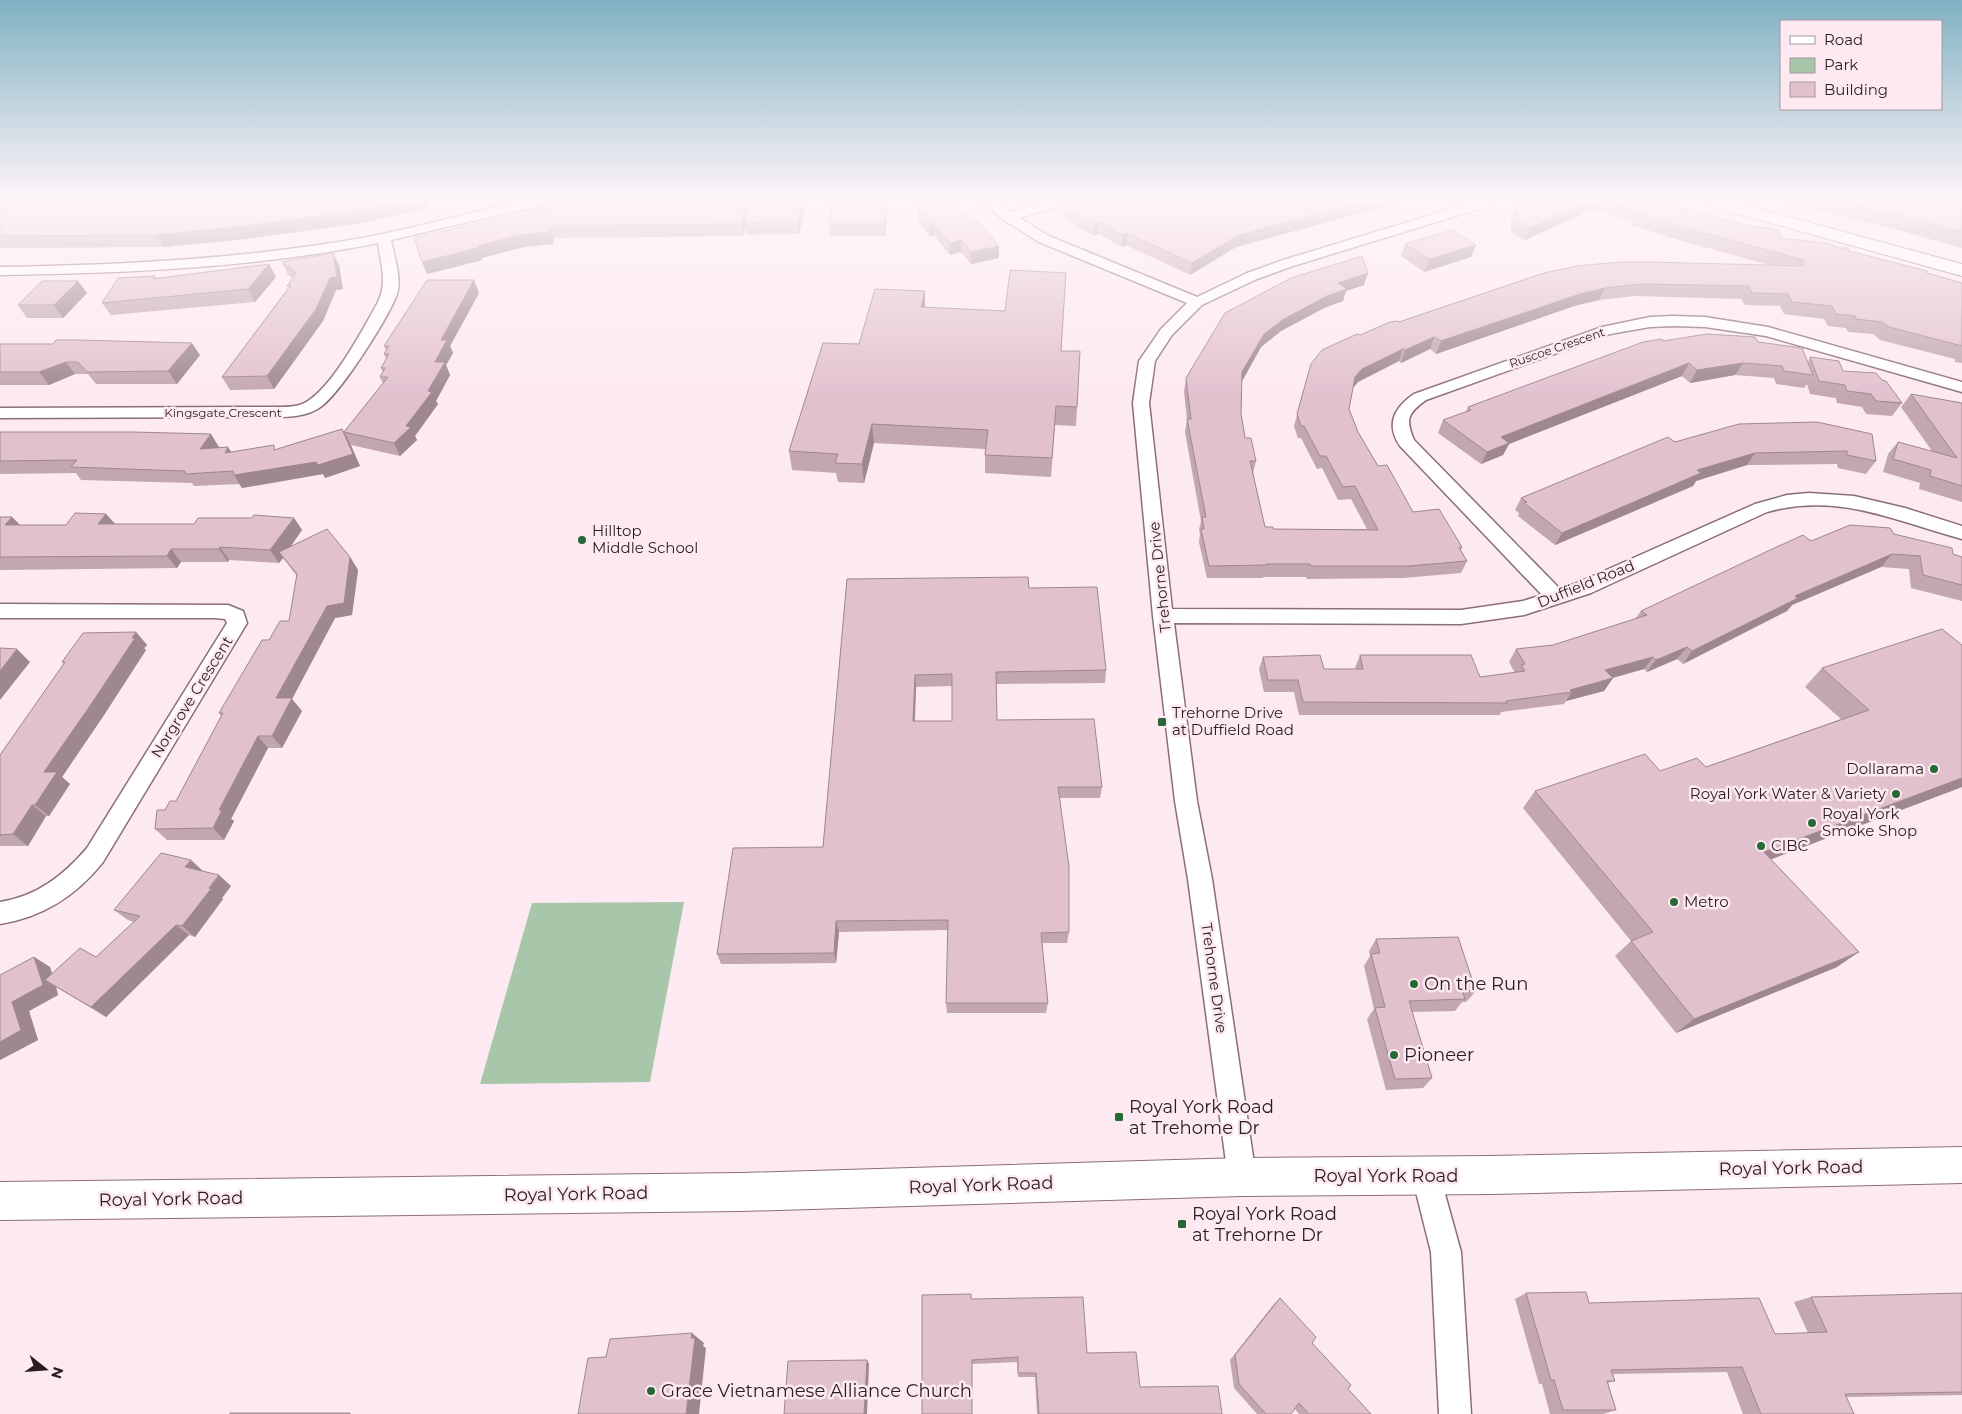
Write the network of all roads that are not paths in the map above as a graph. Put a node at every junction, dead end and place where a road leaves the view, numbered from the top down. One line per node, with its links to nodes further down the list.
1 (147, 267): 5 (street)
2 (389, 267): 8 (street, Kingsgate Crescent)
3 (1112, 267): 6 (street)
4 (1275, 267): 6 (street, Trehorne Drive)
5 (0, 271)
6 (1197, 302): 12 (street, Trehorne Drive)
7 (1962, 388): 10 (street, Ruscoe Crescent)
8 (0, 413)
9 (1962, 533): 10 (street, Duffield Road)
10 (1557, 598): 12 (street, Duffield Road)
11 (0, 611): 13 (street, Norgrove Crescent)
12 (1164, 616): 16 (street, Trehorne Drive)
13 (0, 913)
14 (1962, 1165): 15 (main road, Royal York Road)
15 (1426, 1176): 16 (main road, Royal York Road); 18 (street)
16 (1242, 1177): 17 (main road, Royal York Road)
17 (0, 1201)
18 (1455, 1414)

